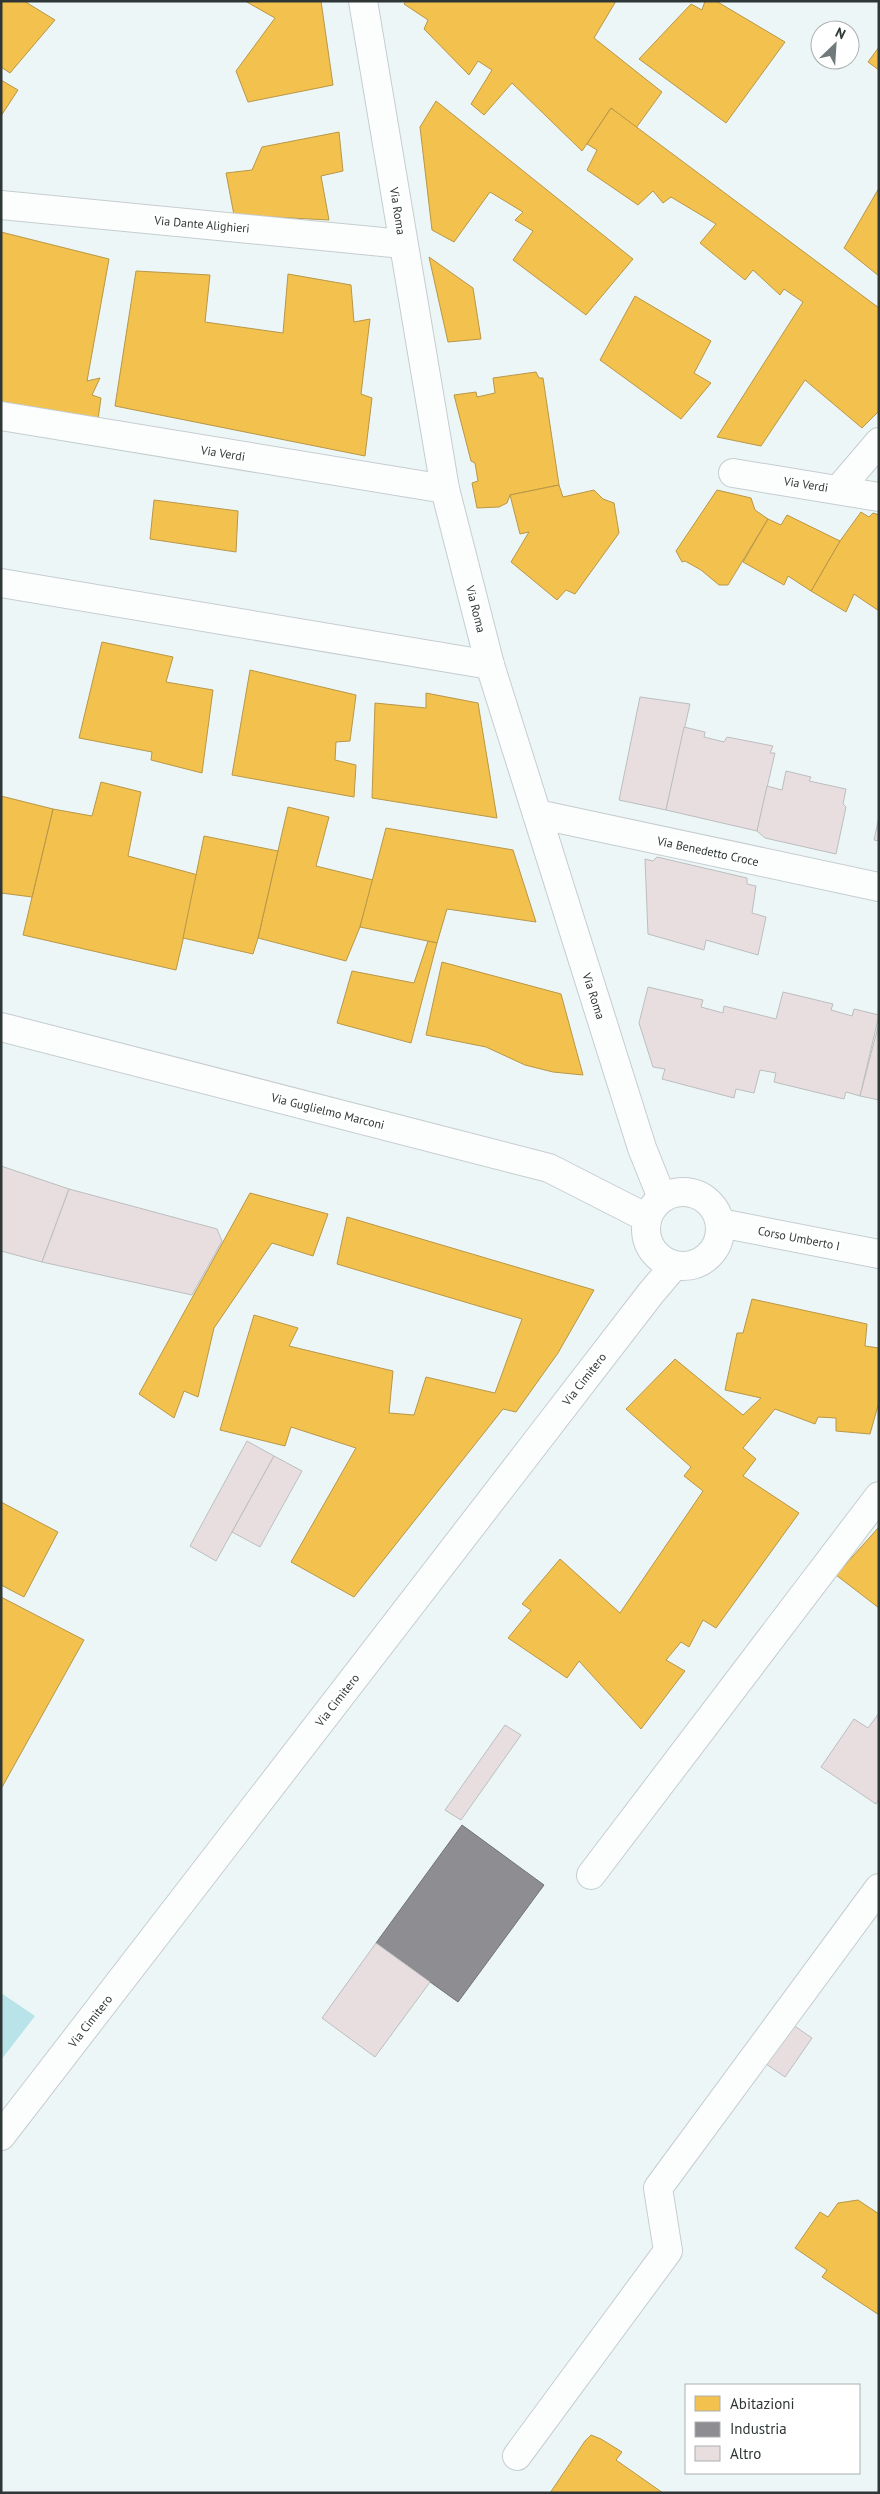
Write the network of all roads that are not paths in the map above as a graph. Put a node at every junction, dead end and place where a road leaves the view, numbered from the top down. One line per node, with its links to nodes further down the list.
1 (363, 1): 3 (street, Via Roma)
2 (1, 205): 3 (street, Via Dante Alighieri)
3 (403, 244): 7 (street, Via Roma)
4 (1, 416): 7 (street, Via Verdi)
5 (879, 442): 8 (street)
6 (733, 473): 8 (street, Via Verdi)
7 (446, 489): 11 (street, Via Roma)
8 (839, 489): 9 (street, Via Verdi)
9 (879, 496)
10 (1, 583): 11 (street)
11 (490, 665): 12 (street, Via Roma)
12 (537, 814): 13 (street, Via Benedetto Croce); 15 (street, Via Roma)
13 (879, 887)
14 (1, 1027): 15 (street, Via Guglielmo Marconi)
15 (654, 1208): 16 (street); 18 (street)
16 (720, 1223): 17 (street, Corso Umberto I); 18 (street)
17 (879, 1254)
18 (674, 1266): 22 (street, Via Cimitero)
19 (879, 1496): 20 (street)
20 (591, 1875)
21 (879, 1888): 23 (street)
22 (1, 2136)
23 (517, 2456)

